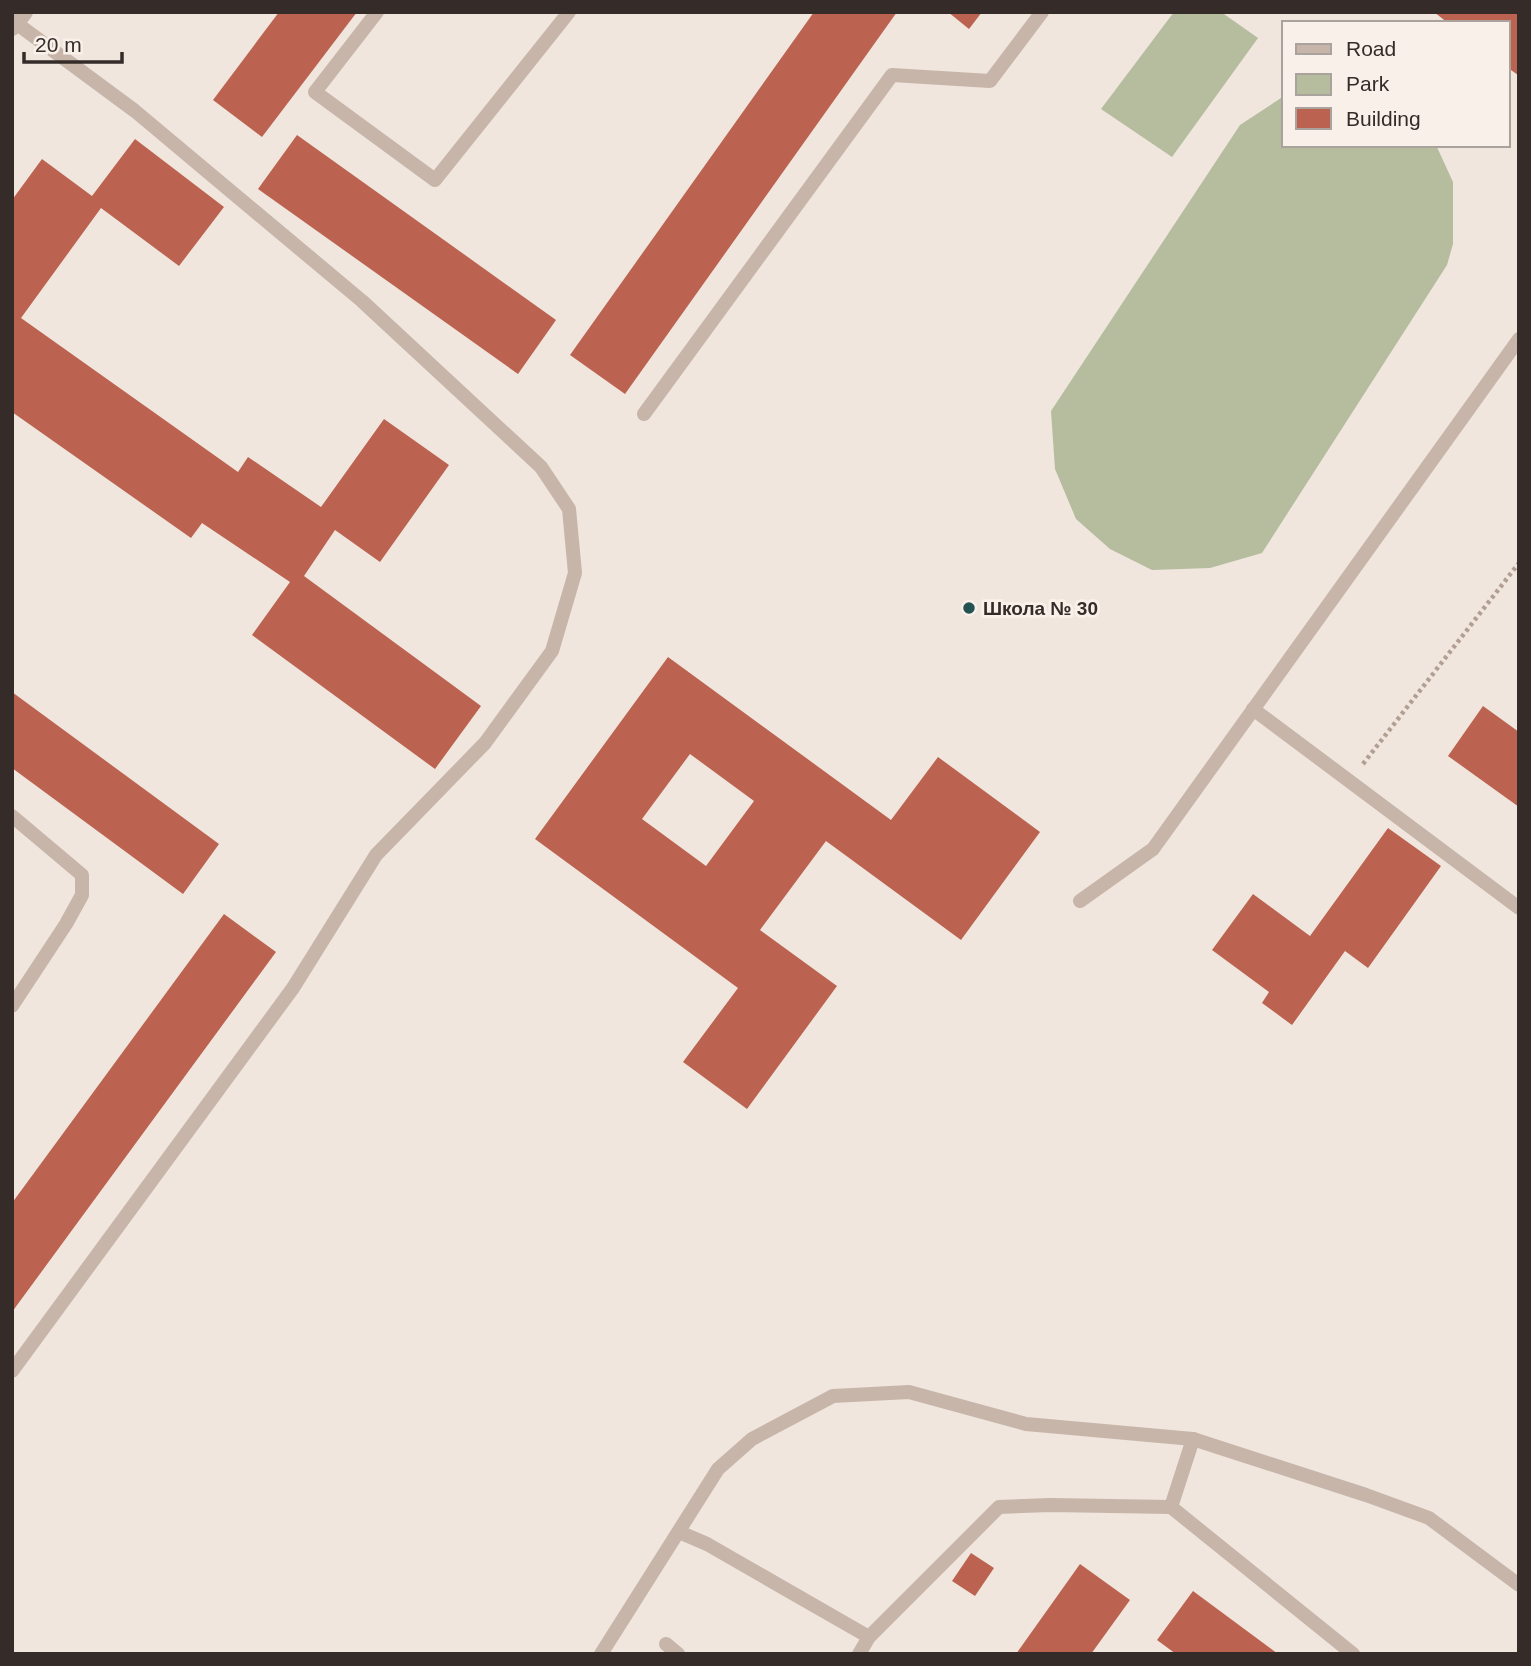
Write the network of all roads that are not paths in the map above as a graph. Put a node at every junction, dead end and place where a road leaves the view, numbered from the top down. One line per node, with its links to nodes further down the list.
1 (377, 12): 2 (lane)
2 (569, 12)
3 (1042, 12): 6 (lane)
4 (17, 21): 12 (lane)
5 (1519, 339): 7 (lane)
6 (643, 414)
7 (1253, 709): 9 (lane); 10 (lane)
8 (12, 816): 11 (lane)
9 (1080, 901)
10 (1519, 908)
11 (12, 1006)
12 (12, 1371)
13 (1193, 1438): 14 (lane); 15 (lane); 16 (lane)
14 (1171, 1507): 17 (lane); 22 (lane)
15 (679, 1532): 17 (lane); 19 (lane)
16 (1519, 1585)
17 (869, 1637): 21 (lane)
18 (666, 1644): 20 (lane)
19 (601, 1654)
20 (678, 1654)
21 (859, 1654)
22 (1353, 1654)

